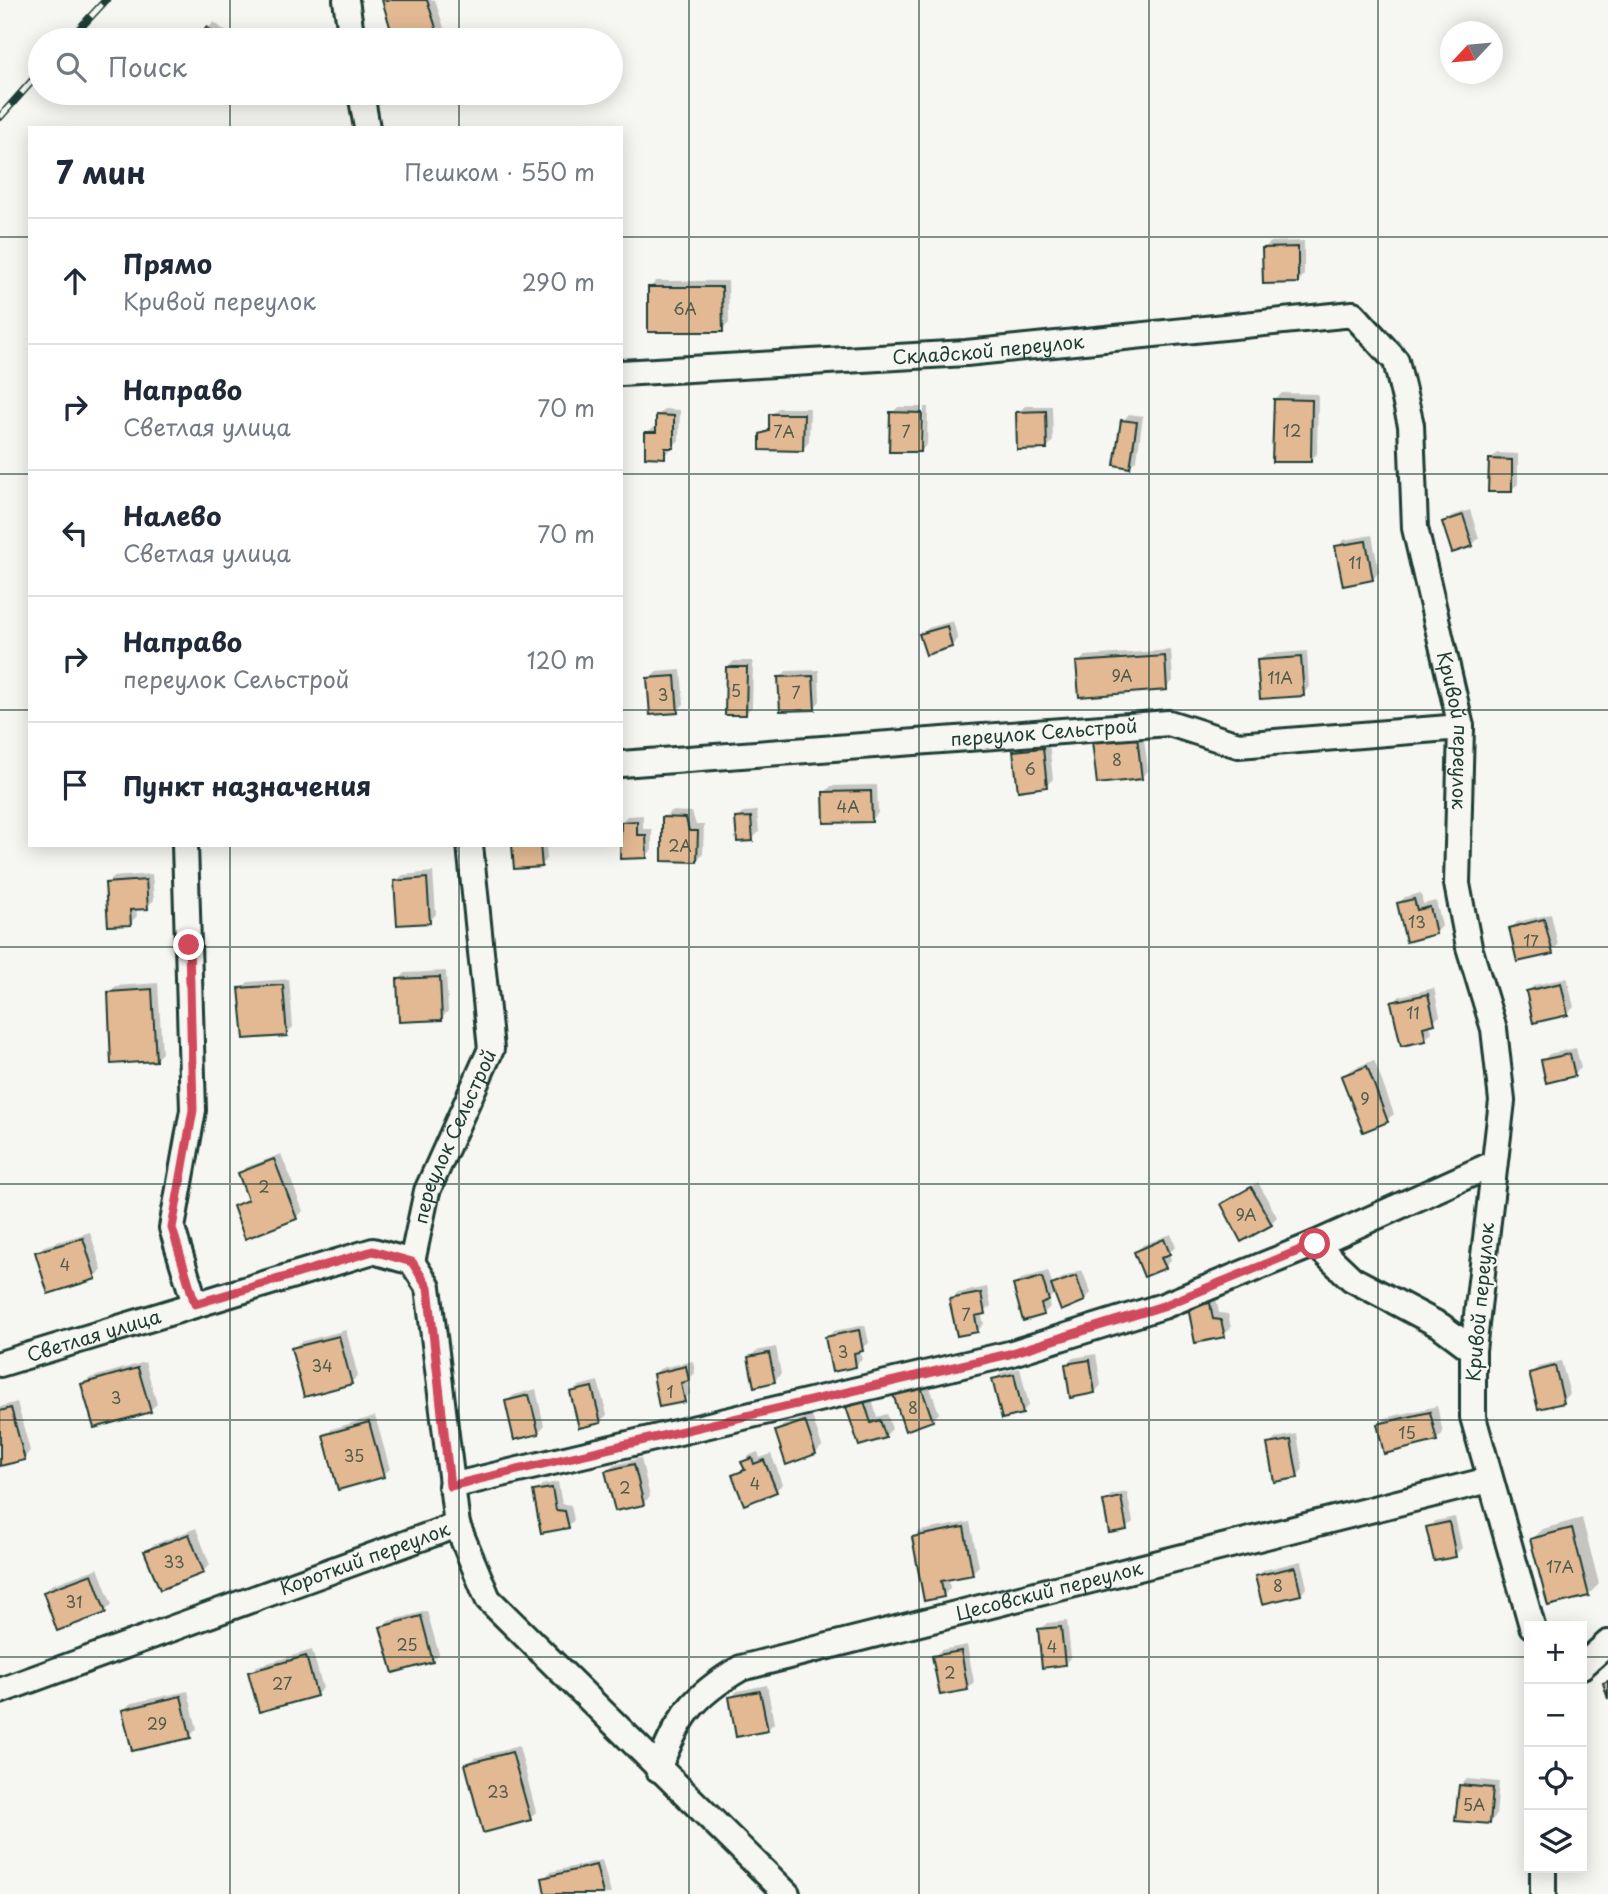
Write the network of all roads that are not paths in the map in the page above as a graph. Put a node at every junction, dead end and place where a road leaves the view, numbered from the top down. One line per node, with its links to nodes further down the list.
1 (346, 0): 2 (street)
2 (350, 28)
3 (363, 105): 4 (street)
4 (366, 126)
5 (1353, 314): 6 (street, Складской переулок); 7 (street, Кривой переулок)
6 (623, 373)
7 (1461, 727): 8 (street, переулок Сельстрой); 11 (street, Кривой переулок)
8 (623, 764)
9 (185, 847): 14 (street)
10 (470, 847): 13 (street, переулок Сельстрой)
11 (1493, 1164): 12 (street); 15 (street, Кривой переулок)
12 (1315, 1244): 15 (street); 18 (street)
13 (412, 1262): 14 (street, Светлая улица); 18 (street)
14 (195, 1304): 16 (street, Светлая улица)
15 (1472, 1350): 17 (street, Кривой переулок)
16 (0, 1364)
17 (1489, 1480): 20 (street, Кривой переулок); 26 (street, Цесовский переулок)
18 (450, 1486): 19 (street)
19 (457, 1525): 25 (street, Короткий переулок); 26 (street, Короткий переулок)
20 (1531, 1621)
21 (1608, 1636): 22 (street)
22 (1587, 1638)
23 (1608, 1643): 24 (street)
24 (1587, 1662)
25 (0, 1691)
26 (657, 1769): 28 (street, Короткий переулок)
27 (1543, 1873): 29 (street)
28 (787, 1894)
29 (1544, 1894)

